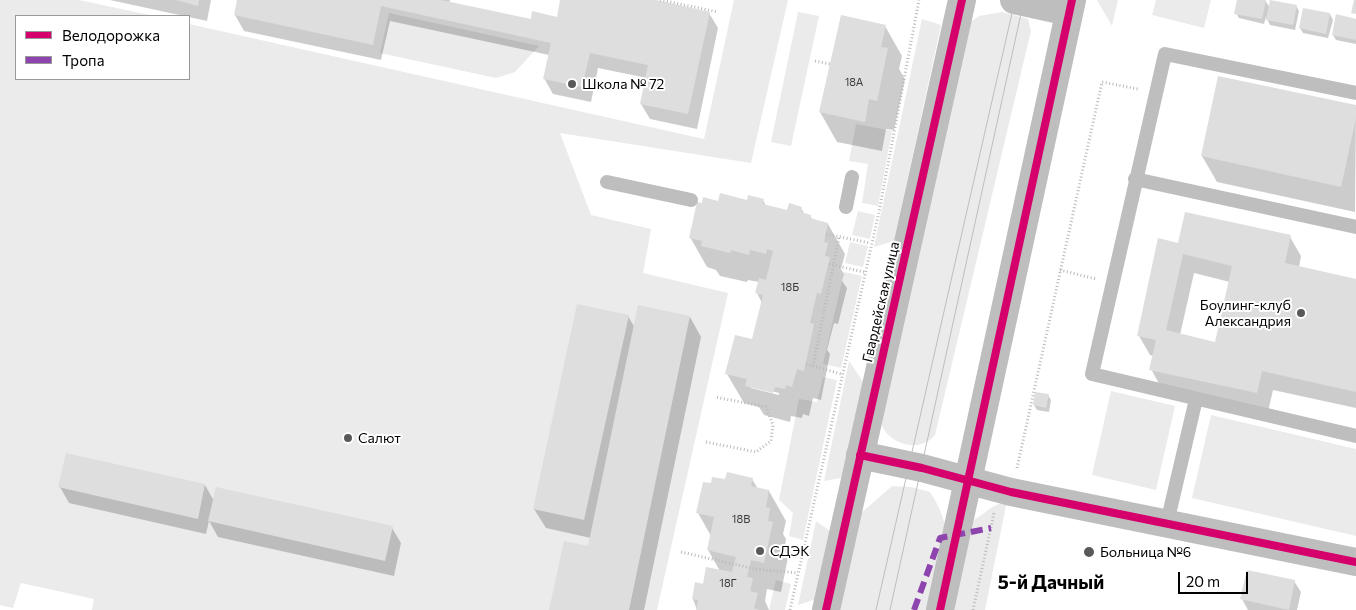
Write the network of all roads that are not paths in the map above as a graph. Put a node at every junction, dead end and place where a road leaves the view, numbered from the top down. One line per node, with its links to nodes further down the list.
1 (962, 0): 13 (street, Гвардейская улица)
2 (1014, 0): 3 (street)
3 (1070, 6): 14 (street)
4 (1356, 93): 6 (lane)
5 (852, 177): 9 (lane)
6 (1136, 179): 10 (lane); 11 (lane)
7 (607, 182): 8 (lane)
8 (691, 200)
9 (846, 207)
10 (1356, 226)
11 (1196, 399): 12 (lane); 15 (lane)
12 (1356, 436)
13 (860, 456): 14 (street); 17 (street, Гвардейская улица)
14 (968, 480): 15 (street); 18 (street)
15 (1167, 523): 16 (street)
16 (1356, 562)
17 (826, 610)
18 (940, 610)

